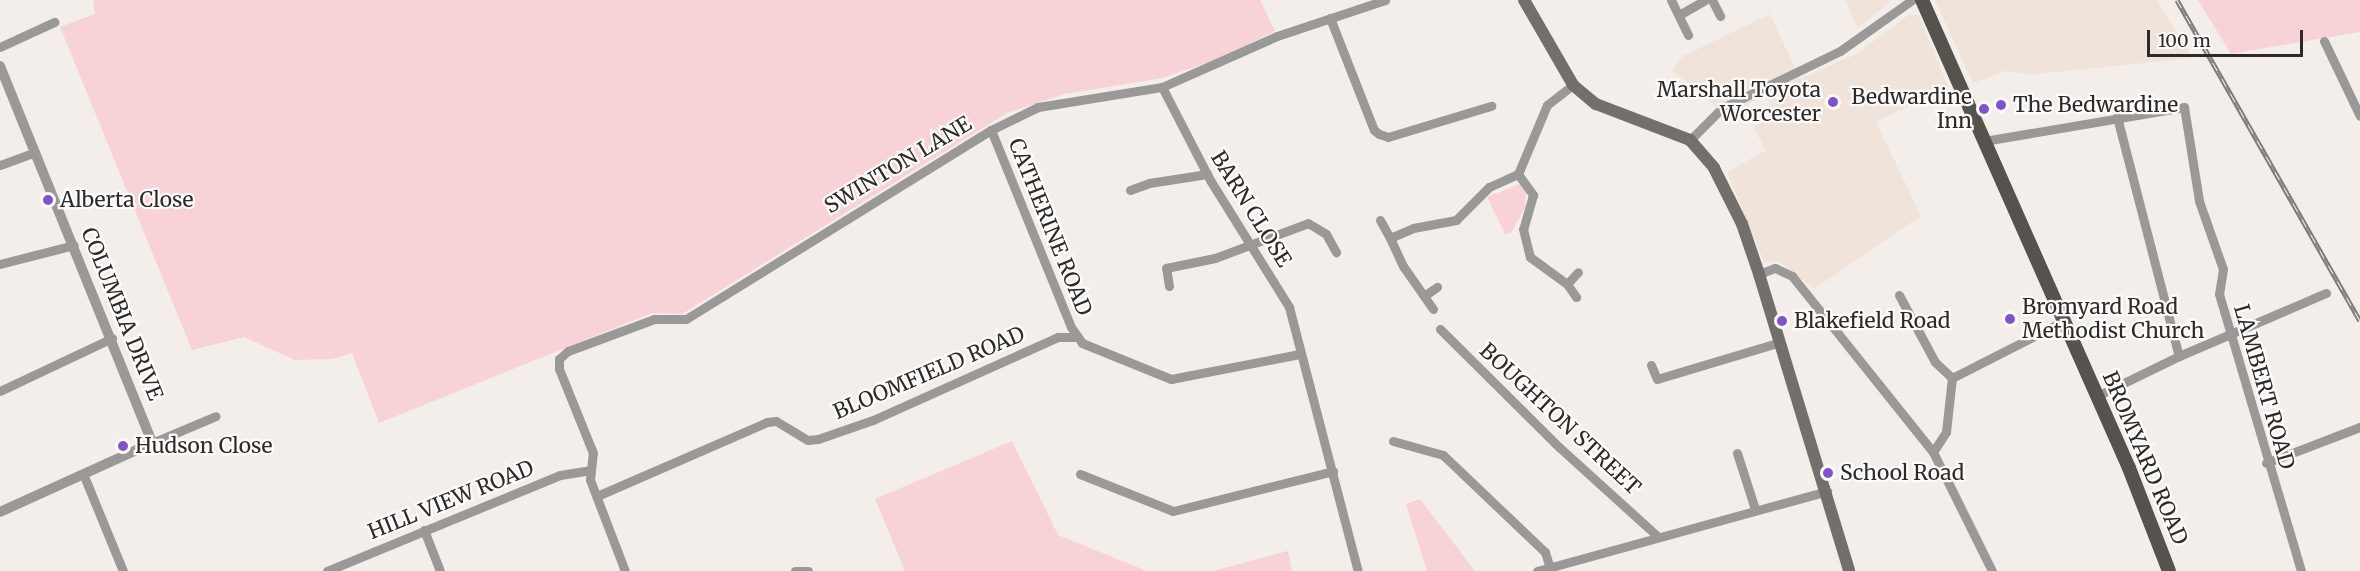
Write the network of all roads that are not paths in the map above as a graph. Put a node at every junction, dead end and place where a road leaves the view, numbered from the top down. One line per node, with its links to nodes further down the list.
1 (1385, 0): 10 (street, SWINTON LANE)
2 (1524, 0): 18 (main road)
3 (1671, 0): 8 (street)
4 (1705, 0): 8 (street)
5 (1712, 0): 9 (street)
6 (1912, 0): 24 (street)
7 (1922, 0): 25 (main road, BROMYARD ROAD)
8 (1679, 15): 13 (street)
9 (1720, 16)
10 (1330, 18): 19 (street, SWINTON LANE); 20 (street)
11 (54, 22): 12 (street)
12 (44, 27): 14 (street); 16 (street)
13 (1688, 35)
14 (48, 36)
15 (2324, 41): 21 (street)
16 (0, 46)
17 (0, 66): 26 (street, COLUMBIA DRIVE)
18 (1573, 86): 24 (main road); 29 (street)
19 (1161, 87): 23 (street, SWINTON LANE); 28 (street, BARN CLOSE)
20 (1491, 106)
21 (2360, 116)
22 (2117, 117): 25 (street); 49 (street, LAMBERT ROAD); 54 (street)
23 (991, 130): 50 (street, CATHERINE ROAD); 66 (street, SWINTON LANE)
24 (1690, 140): 38 (main road)
25 (1984, 141): 47 (main road, BROMYARD ROAD)
26 (35, 152): 27 (street); 34 (street, COLUMBIA DRIVE)
27 (0, 165)
28 (1207, 174): 30 (street); 33 (street, BARN CLOSE)
29 (1518, 174): 32 (street); 39 (street)
30 (1130, 190)
31 (1380, 220): 32 (street)
32 (1390, 238): 44 (street)
33 (1248, 243): 35 (street); 40 (street); 53 (street, BARN CLOSE)
34 (74, 244): 36 (street); 51 (street, COLUMBIA DRIVE)
35 (1336, 252)
36 (0, 264)
37 (1578, 272): 39 (street)
38 (1759, 274): 52 (main road); 63 (street)
39 (1567, 284): 45 (street)
40 (1169, 286)
41 (1437, 287): 44 (street)
42 (2326, 293): 49 (street)
43 (1899, 295): 56 (street)
44 (1424, 296): 46 (street)
45 (1576, 297)
46 (1433, 309)
47 (2064, 321): 56 (street); 58 (main road, BROMYARD ROAD)
48 (1440, 329): 75 (street, BOUGHTON STREET)
49 (2229, 334): 54 (street); 65 (street, LAMBERT ROAD)
50 (1077, 337): 53 (street); 71 (street, BLOOMFIELD ROAD)
51 (112, 338): 57 (street); 62 (street, COLUMBIA DRIVE)
52 (1780, 342): 55 (street); 70 (main road)
53 (1300, 354): 67 (street, BARN CLOSE)
54 (2179, 356): 58 (street)
55 (1651, 365)
56 (1952, 378): 63 (street)
57 (0, 391)
58 (2097, 396): 85 (main road, BROMYARD ROAD)
59 (216, 416): 62 (street)
60 (2360, 427): 65 (street)
61 (1393, 441): 76 (street)
62 (152, 443): 69 (street)
63 (1932, 452): 84 (street)
64 (1737, 453): 72 (street)
65 (2266, 463): 86 (street, LAMBERT ROAD)
66 (591, 470): 71 (street, SWINTON LANE); 74 (street, HILL VIEW ROAD)
67 (1333, 471): 68 (street); 81 (street, BARN CLOSE)
68 (1080, 474)
69 (84, 476): 73 (street); 77 (street)
70 (1827, 490): 72 (street); 83 (main road)
71 (597, 496): 80 (street, SWINTON LANE)
72 (1755, 508): 75 (street)
73 (0, 512)
74 (424, 530): 78 (street, HILL VIEW ROAD); 79 (street)
75 (1656, 535): 76 (street)
76 (1550, 568): 82 (street)
77 (123, 571)
78 (327, 571)
79 (441, 571)
80 (625, 571)
81 (1358, 571)
82 (1538, 571)
83 (1850, 571)
84 (1992, 571)
85 (2169, 571)
86 (2301, 571)

